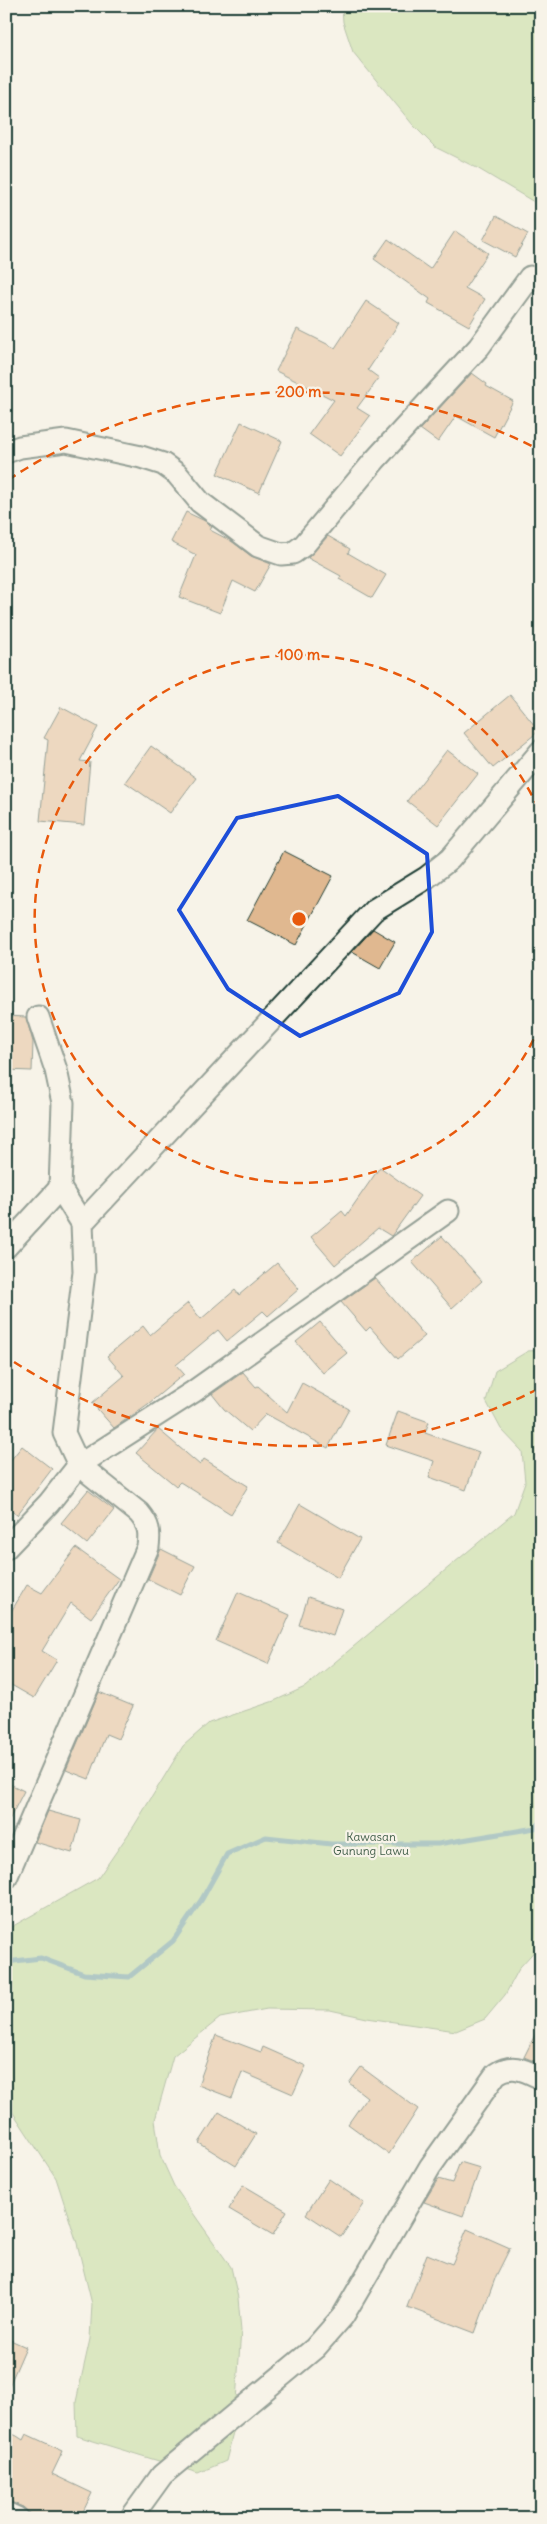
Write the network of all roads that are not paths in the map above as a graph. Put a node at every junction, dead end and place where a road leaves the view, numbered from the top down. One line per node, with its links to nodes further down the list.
1 (530, 277): 2 (street)
2 (6, 452)
3 (541, 751): 7 (street)
4 (38, 1016): 5 (street)
5 (60, 1188): 7 (street); 8 (street)
6 (448, 1210): 9 (street)
7 (82, 1223): 9 (street)
8 (6, 1248)
9 (79, 1465): 10 (street); 11 (street)
10 (6, 1548)
11 (6, 1878)
12 (541, 2078): 15 (street)
13 (6, 2513): 14 (street)
14 (17, 2518)
15 (131, 2518)

